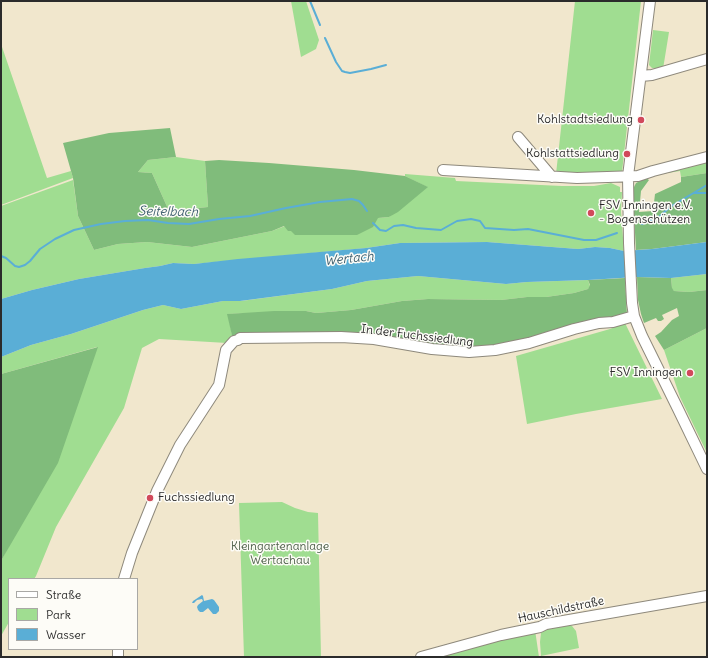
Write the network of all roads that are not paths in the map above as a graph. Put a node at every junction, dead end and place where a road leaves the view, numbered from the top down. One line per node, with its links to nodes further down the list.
1 (650, 1): 3 (street)
2 (707, 59): 3 (street)
3 (641, 76): 7 (street)
4 (518, 137): 8 (street)
5 (707, 157): 7 (street)
6 (443, 170): 8 (street)
7 (628, 176): 8 (street); 9 (street)
8 (552, 177)
9 (634, 316): 10 (street); 11 (street, In der Fuchssiedlung)
10 (707, 469)
11 (124, 578)
12 (707, 596): 13 (street, Hauschildstraße)
13 (421, 657)

